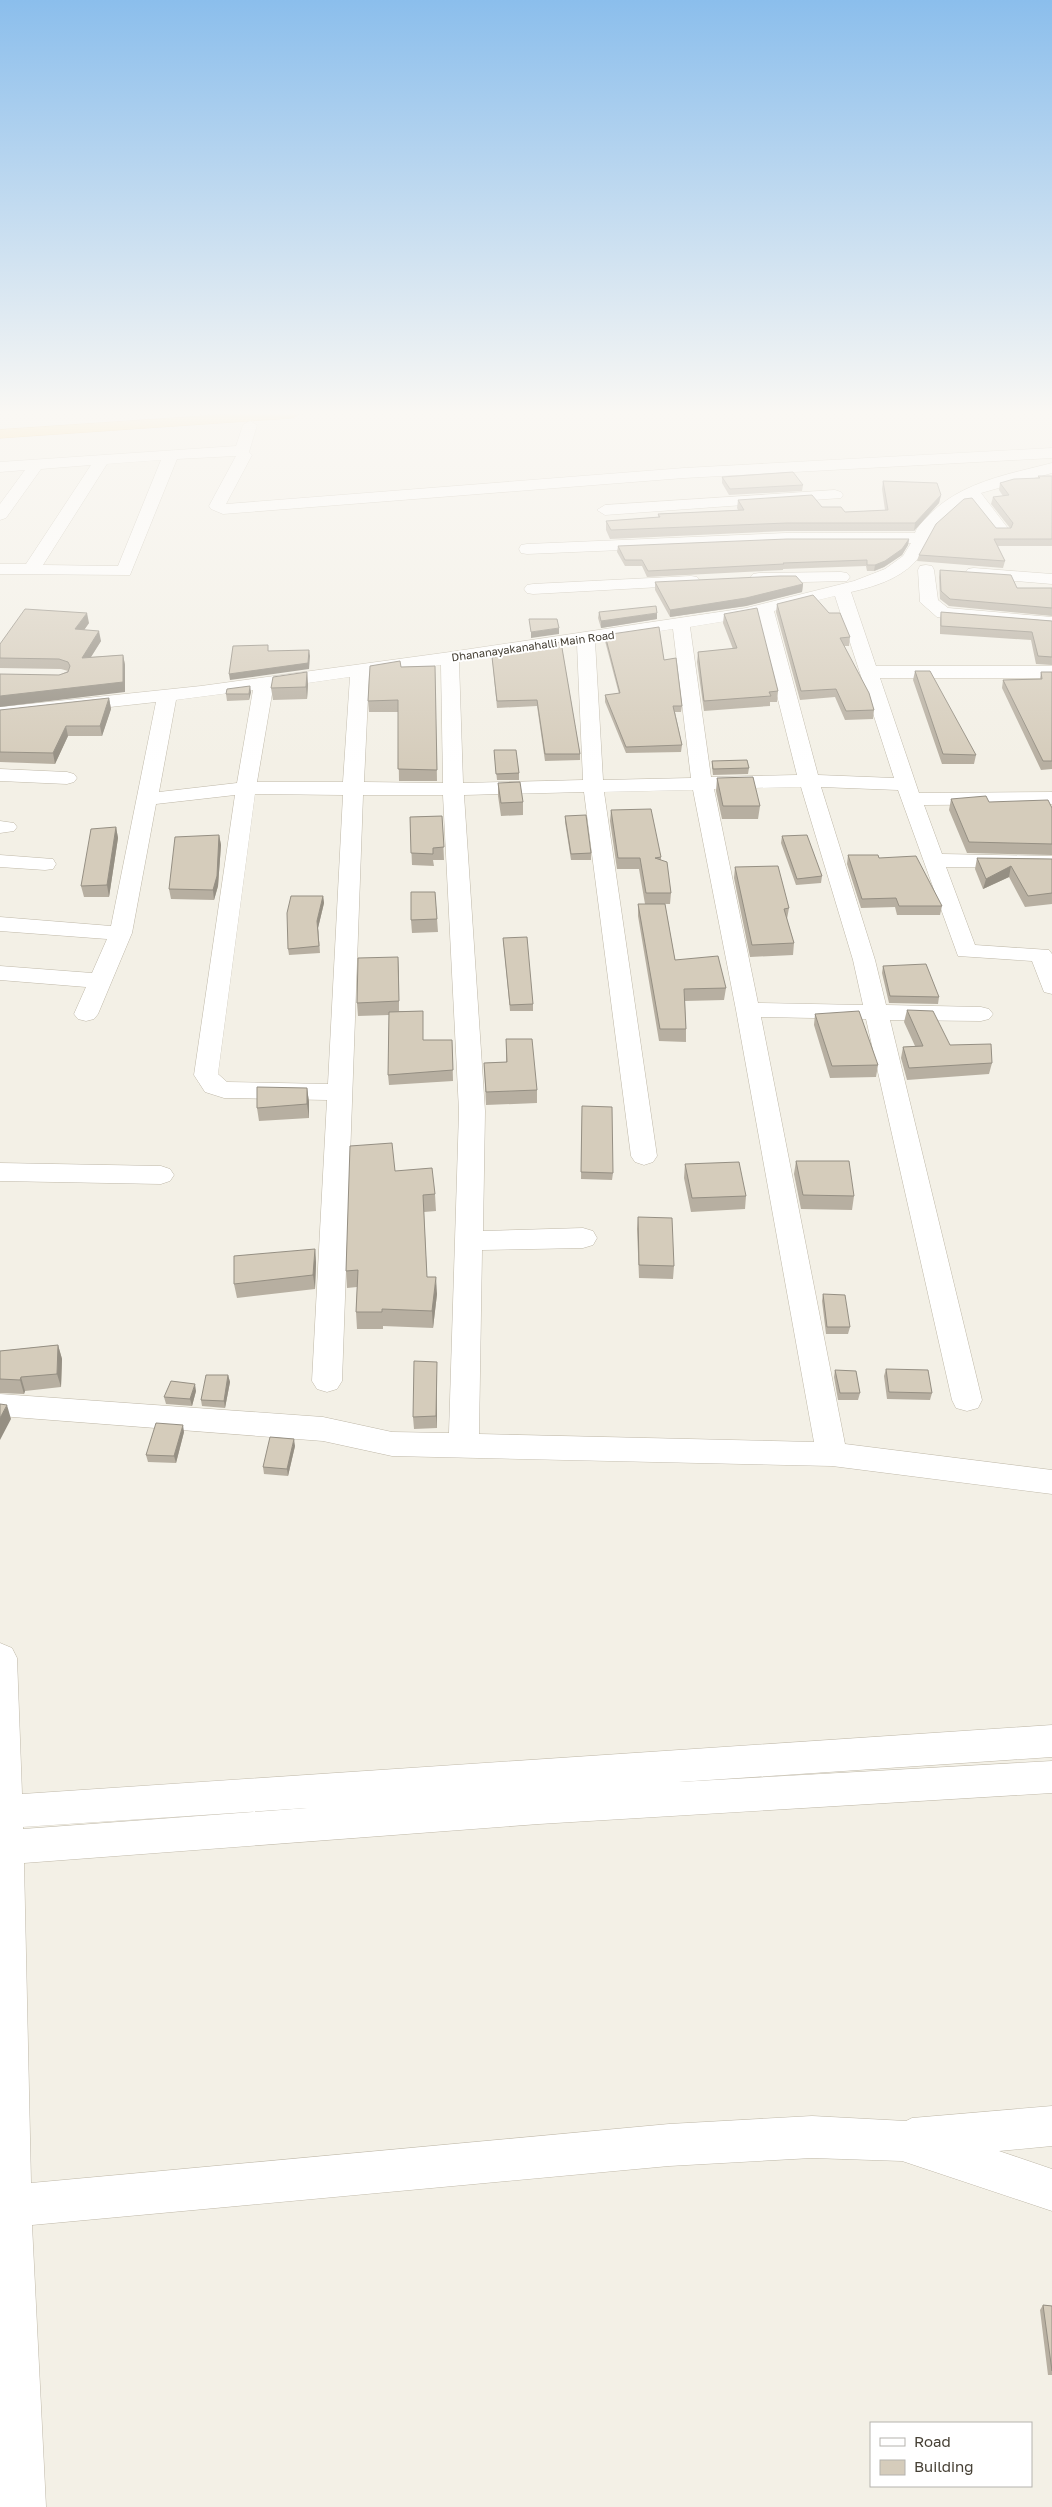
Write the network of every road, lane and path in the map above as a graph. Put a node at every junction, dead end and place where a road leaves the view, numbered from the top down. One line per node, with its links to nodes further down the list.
1 (56, 531): 9 (street)
2 (140, 531): 9 (street)
3 (924, 531): 5 (street, Dhananayakanahalli Main Road)
4 (850, 538): 5 (street); 6 (street); 11 (street)
5 (922, 538): 7 (street, Dhananayakanahalli Main Road)
6 (527, 549)
7 (898, 568): 10 (street); 11 (street, Dhananayakanahalli Main Road)
8 (0, 569): 9 (street)
9 (31, 570)
10 (926, 570): 13 (street); 17 (street)
11 (852, 573): 12 (street); 16 (street, Dhananayakanahalli Main Road); 22 (street)
12 (740, 579)
13 (1052, 579)
14 (710, 581): 15 (street)
15 (533, 589)
16 (764, 608): 18 (street, Dhananayakanahalli Main Road); 29 (street)
17 (1052, 622)
18 (681, 624): 19 (street, Dhananayakanahalli Main Road); 30 (street)
19 (586, 638): 20 (street, Dhananayakanahalli Main Road); 31 (street)
20 (450, 658): 21 (street, Dhananayakanahalli Main Road); 34 (street)
21 (360, 671): 24 (street, Dhananayakanahalli Main Road); 33 (street)
22 (868, 672): 23 (street); 35 (street)
23 (1052, 672)
24 (264, 684): 25 (street, Dhananayakanahalli Main Road); 32 (street)
25 (168, 696): 26 (street, Dhananayakanahalli Main Road); 37 (street)
26 (0, 713)
27 (0, 775): 28 (street)
28 (67, 778)
29 (809, 781): 30 (street); 35 (street); 49 (street)
30 (702, 782): 31 (street); 48 (street)
31 (593, 784): 34 (street); 53 (street)
32 (246, 788): 33 (street); 37 (street); 52 (street)
33 (353, 788): 34 (street); 52 (street)
34 (453, 789): 57 (street)
35 (909, 792): 36 (street); 38 (street)
36 (1052, 798)
37 (148, 799): 43 (street)
38 (934, 860): 40 (street); 44 (street)
39 (0, 861): 41 (street)
40 (1052, 862)
41 (46, 864)
42 (0, 924): 43 (street)
43 (121, 933): 46 (street)
44 (1046, 955): 47 (street)
45 (0, 973): 46 (street)
46 (100, 980): 50 (street)
47 (1052, 987)
48 (748, 1010): 49 (street); 62 (street)
49 (874, 1013): 51 (street); 59 (street)
50 (86, 1014)
51 (981, 1014)
52 (340, 1092): 58 (street)
53 (644, 1156)
54 (0, 1172): 55 (street)
55 (161, 1175)
56 (582, 1238): 57 (street)
57 (468, 1241): 61 (street)
58 (327, 1381)
59 (967, 1400)
60 (0, 1405): 61 (street)
61 (464, 1445): 62 (street)
62 (832, 1454): 63 (street)
63 (1052, 1482)
64 (0, 1658): 67 (street)
65 (1052, 1741): 67 (street)
66 (1052, 1776): 67 (street)
67 (3, 1830): 71 (street)
68 (1052, 2126): 69 (street)
69 (902, 2140): 70 (street); 71 (street)
70 (1052, 2190)
71 (5, 2207): 72 (street)
72 (23, 2507)

